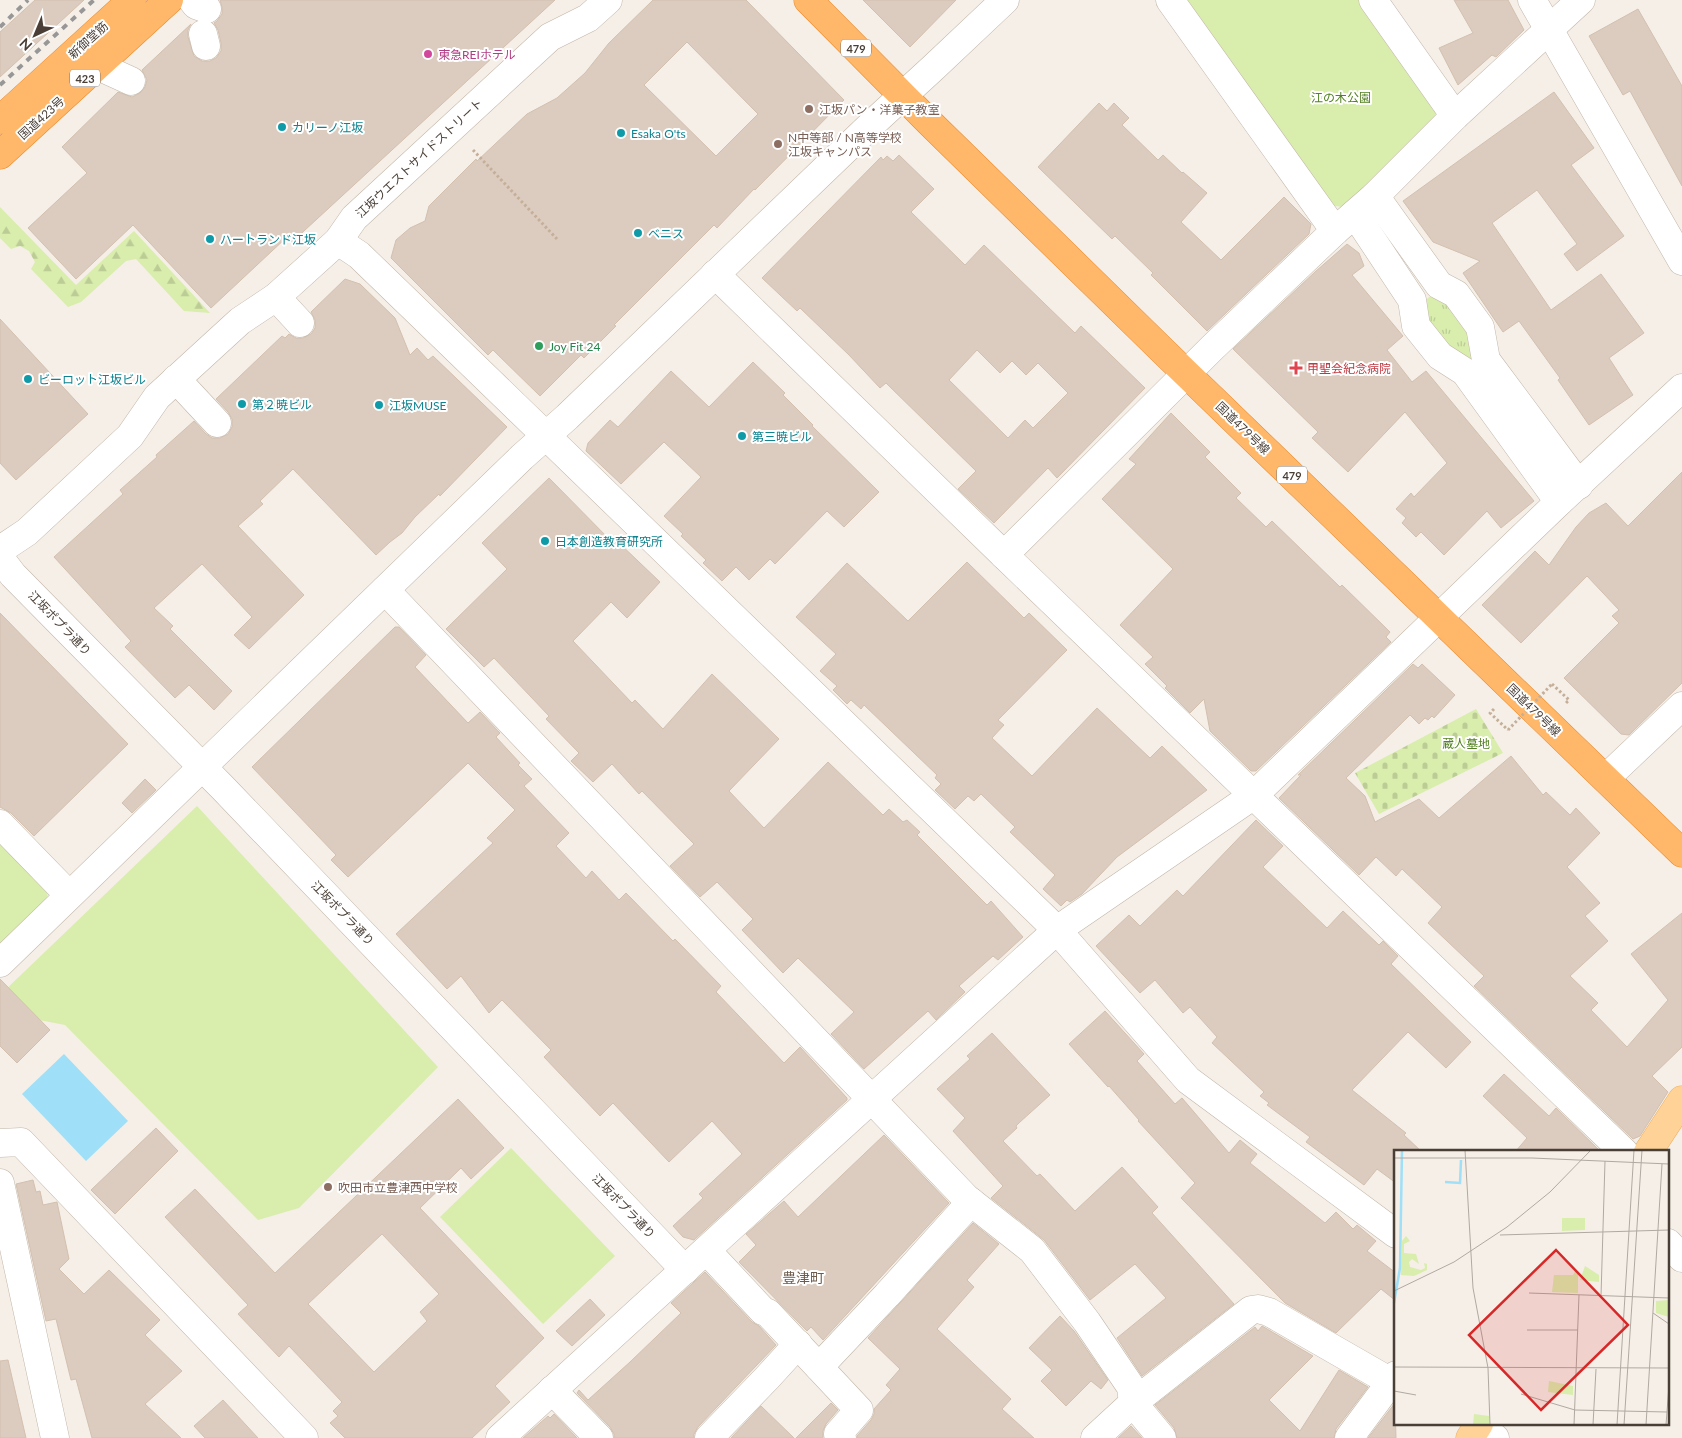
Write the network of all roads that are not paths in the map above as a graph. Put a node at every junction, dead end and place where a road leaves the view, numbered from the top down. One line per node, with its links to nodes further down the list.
1 (132, 0): 15 (highway, 新御堂筋 / 423)
2 (169, 0): 11 (highway, 国道423号 / 423)
3 (608, 0): 18 (street, 江坂ウエストサイドストリート)
4 (808, 0): 13 (highway, 国道479号線 / 479)
5 (1004, 0): 13 (street)
6 (1170, 0): 17 (street)
7 (1373, 0): 14 (street)
8 (1532, 0): 10 (street)
9 (1581, 0): 10 (street)
10 (1549, 30): 14 (street); 19 (street)
11 (98, 66): 12 (street); 16 (highway, 国道423号 / 423)
12 (131, 81)
13 (902, 96): 20 (street); 23 (highway, 国道479号線 / 479)
14 (1455, 116): 17 (street)
15 (0, 120)
16 (0, 155)
17 (1355, 213): 23 (street); 28 (street); 28 (street)
18 (338, 241): 21 (street, 江坂ウエストサイドストリート); 27 (street)
19 (1682, 261)
20 (715, 274): 27 (street); 30 (street)
21 (276, 297): 22 (street); 24 (street, 江坂ウエストサイドストリート)
22 (300, 323)
23 (1186, 374): 30 (street); 33 (highway, 国道479号線 / 479)
24 (176, 379): 26 (street); 29 (street, 江坂ウエストサイドストリート)
25 (1682, 388): 28 (street)
26 (217, 423)
27 (546, 436): 32 (street); 41 (street)
28 (1569, 494): 33 (street)
29 (0, 550)
30 (1004, 555): 37 (street)
31 (0, 558): 35 (street, 江坂ポプラ通り)
32 (385, 590): 35 (street); 43 (street)
33 (1439, 618): 36 (highway, 国道479号線 / 479); 37 (street)
34 (1682, 706): 36 (street)
35 (202, 766): 40 (street); 54 (street, 江坂ポプラ通り)
36 (1606, 778): 39 (highway, 国道479号線 / 479)
37 (1254, 796): 41 (street); 46 (street)
38 (0, 824): 40 (street)
39 (1682, 852)
40 (69, 895): 42 (street)
41 (1057, 930): 43 (street); 50 (street)
42 (0, 963)
43 (872, 1098): 49 (street); 52 (street)
44 (1682, 1100): 47 (main road)
45 (0, 1143): 63 (street)
46 (1622, 1150)
47 (1649, 1150)
48 (0, 1183): 62 (street)
49 (971, 1202): 56 (street); 59 (street)
50 (1394, 1233)
51 (1670, 1245): 53 (street)
52 (706, 1251): 54 (street); 55 (street)
53 (1682, 1258)
54 (685, 1270): 58 (street)
55 (798, 1344): 56 (street); 66 (street)
56 (819, 1367): 67 (street)
57 (1393, 1379): 59 (street); 70 (street)
58 (552, 1390): 64 (street); 65 (street)
59 (1134, 1402): 68 (street); 69 (street)
60 (1478, 1426): 71 (main road)
61 (1481, 1426): 72 (street)
62 (55, 1438)
63 (304, 1438)
64 (500, 1438)
65 (599, 1438)
66 (709, 1438)
67 (842, 1438)
68 (1095, 1438)
69 (1162, 1438)
70 (1350, 1438)
71 (1470, 1438)
72 (1495, 1438)

